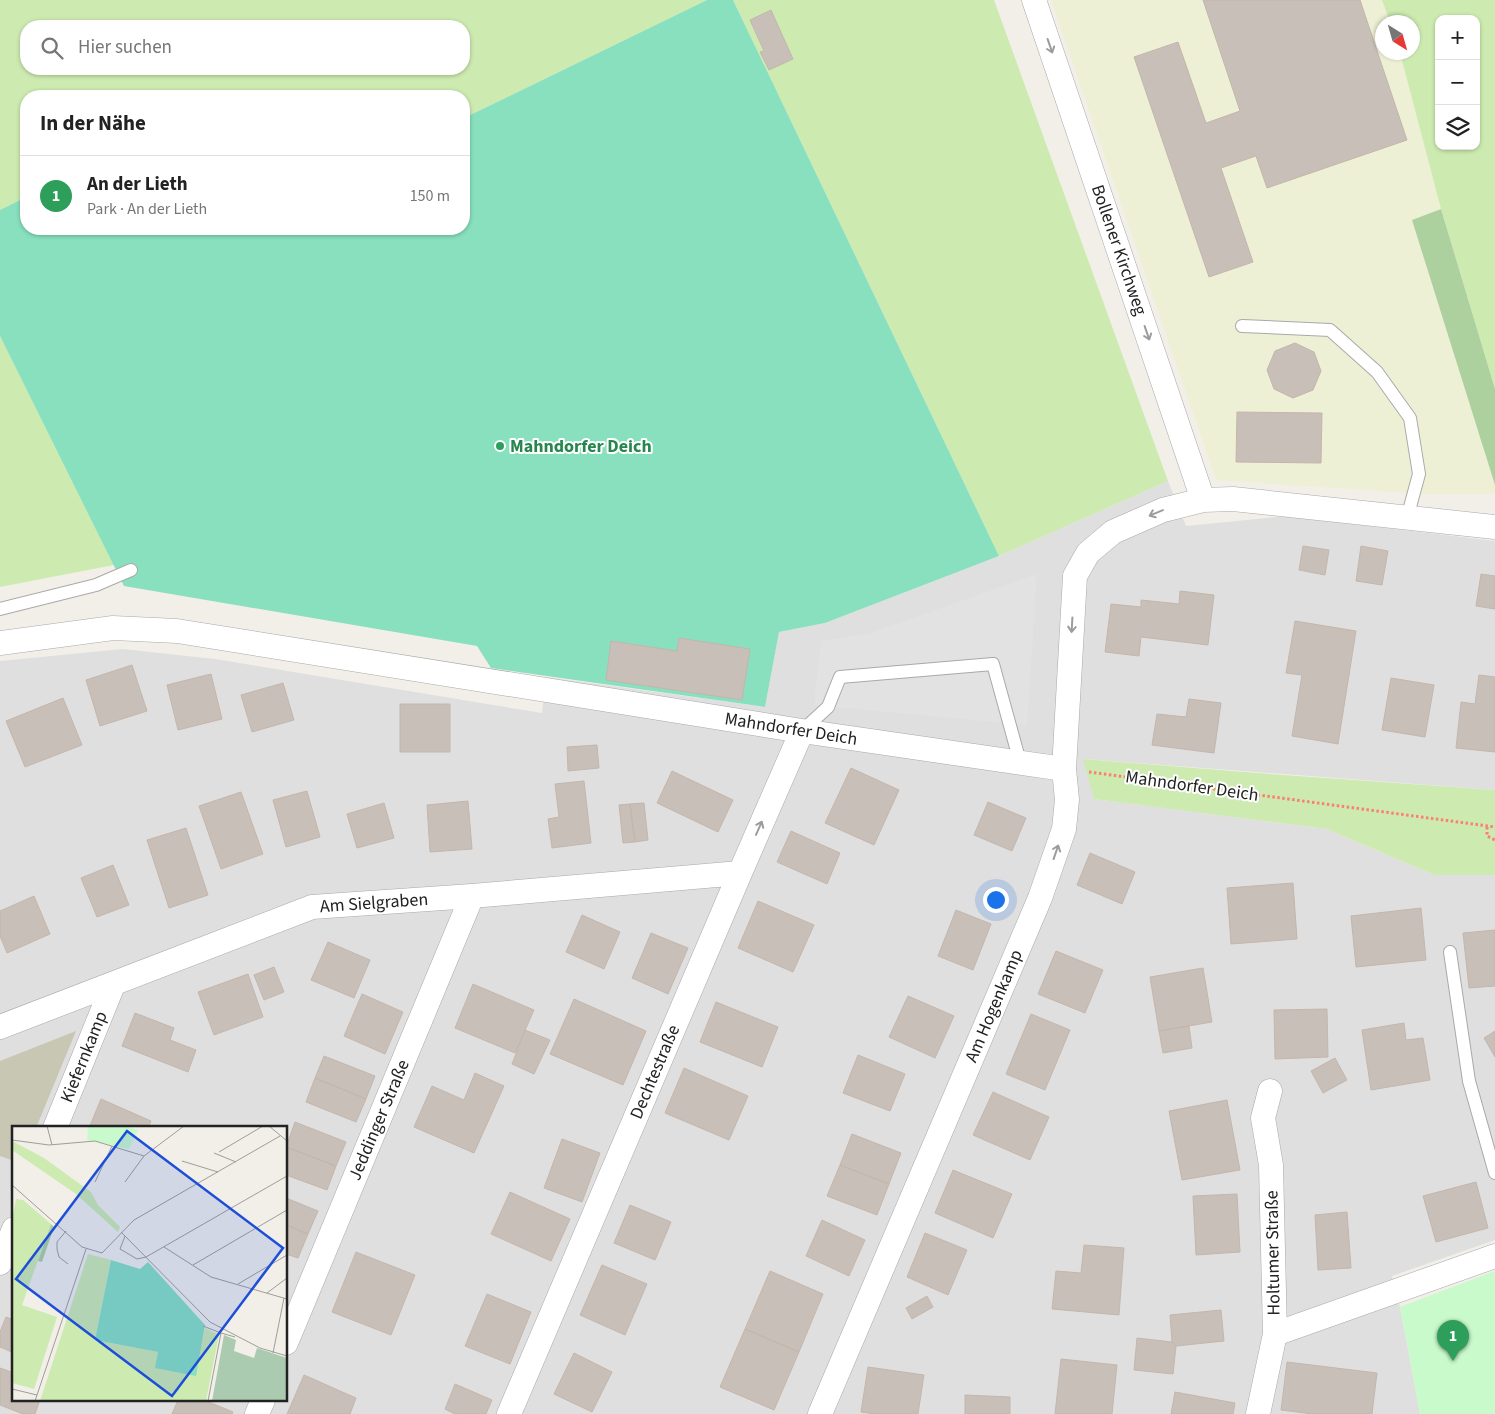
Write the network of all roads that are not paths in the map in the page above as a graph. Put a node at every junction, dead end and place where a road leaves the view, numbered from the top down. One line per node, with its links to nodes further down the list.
1 (1034, 0): 3 (street, Bollener Kirchweg, one-way to 3)
2 (1242, 326): 4 (lane)
3 (1203, 500): 4 (street); 11 (street, Am Hogenkamp, one-way to 11)
4 (1407, 518): 5 (street)
5 (1495, 527)
6 (132, 570): 7 (lane)
7 (0, 609)
8 (0, 643): 9 (street, Mahndorfer Deich)
9 (802, 731): 10 (street, Mahndorfer Deich); 10 (lane); 12 (street, Dechtestraße, one-way to 9)
10 (1020, 762): 11 (street, Mahndorfer Deich)
11 (1064, 769): 28 (street, Am Hogenkamp, one-way to 11)
12 (740, 873): 13 (street, Am Sielgraben); 27 (street, Dechtestraße)
13 (472, 896): 15 (street, Am Sielgraben); 24 (street, Jeddinger Straße)
14 (1450, 952): 19 (lane)
15 (113, 985): 16 (street, Am Sielgraben); 18 (street, Kiefernkamp)
16 (0, 1028)
17 (1270, 1091): 23 (street, Holtumer Straße)
18 (56, 1126)
19 (1495, 1173)
20 (12, 1234): 22 (street)
21 (1495, 1256): 23 (street)
22 (0, 1263)
23 (1274, 1334): 29 (street, Holtumer Straße)
24 (288, 1338)
25 (261, 1402): 26 (street)
26 (257, 1414)
27 (510, 1414)
28 (820, 1414)
29 (1258, 1414)

